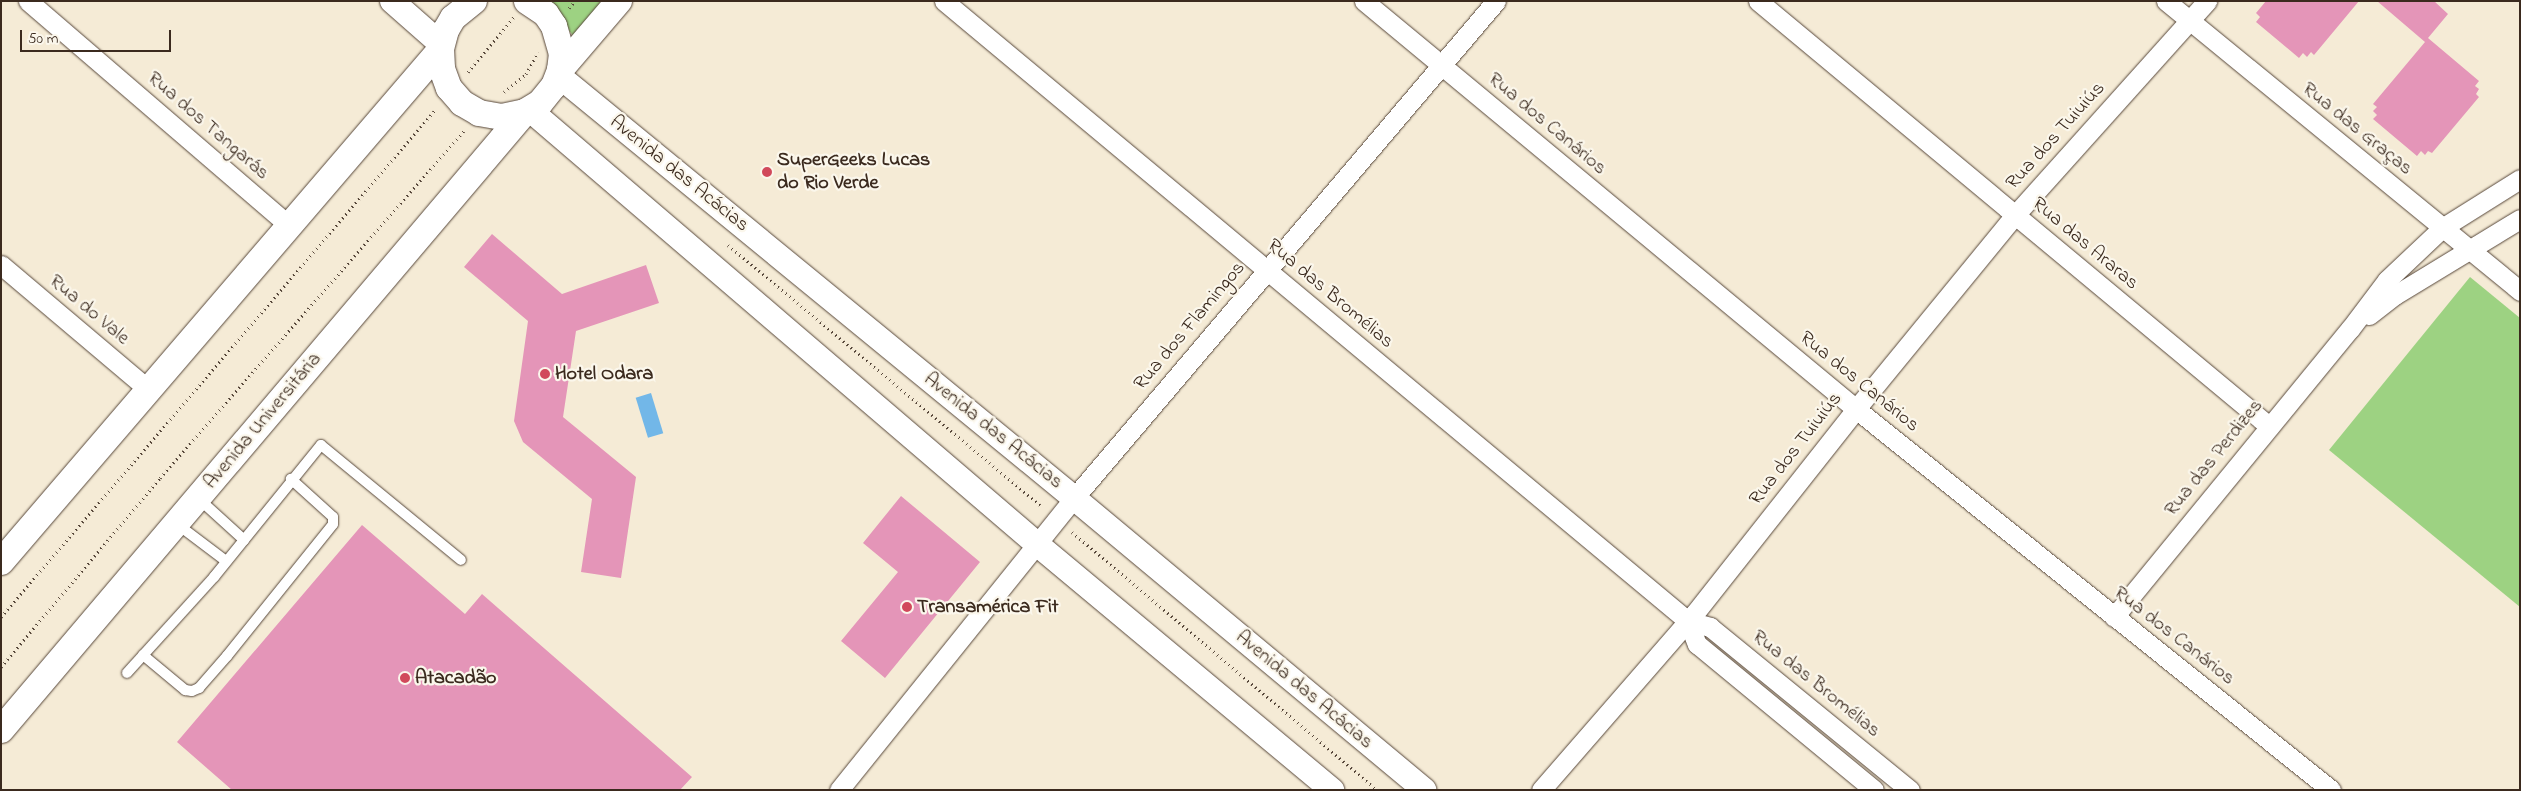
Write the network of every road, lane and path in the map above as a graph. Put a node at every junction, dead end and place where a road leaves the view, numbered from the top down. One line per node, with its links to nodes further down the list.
1 (28, 1): 24 (street, Rua dos Tangarás)
2 (392, 1): 15 (street)
3 (474, 1): 15 (main road)
4 (528, 1): 14 (main road); 18 (path)
5 (575, 1): 14 (path)
6 (619, 1): 19 (main road, Avenida Universitária)
7 (944, 1): 29 (street, Rua das Bromélias)
8 (1364, 1): 16 (street, Rua dos Canários)
9 (1496, 1): 16 (street, Rua dos Flamingos)
10 (1758, 1): 22 (street, Rua das Araras)
11 (2166, 1): 13 (street, Rua das Graças)
12 (2207, 1): 13 (street, Rua dos Tuiuiús)
13 (2190, 21): 22 (street, Rua dos Tuiuiús); 25 (street, Rua das Graças)
14 (554, 26): 17 (path); 19 (main road)
15 (441, 47): 18 (main road); 24 (main road)
16 (1442, 67): 29 (street, Rua dos Flamingos); 33 (street, Rua dos Canários)
17 (526, 74): 19 (path); 20 (path)
18 (452, 91): 20 (main road); 45 (path)
19 (544, 92): 20 (main road); 36 (main road, Avenida Universitária); 37 (street, Avenida das Acácias); 41 (street)
20 (479, 113): 49 (path)
21 (2520, 179): 25 (street, Rua das Perdizes)
22 (2015, 215): 33 (street, Rua dos Tuiuiús); 34 (street, Rua das Araras)
23 (2520, 219): 27 (street, Rua das Perdizes)
24 (290, 226): 32 (main road)
25 (2442, 228): 27 (street, Rua das Graças); 31 (street, Rua das Perdizes)
26 (723, 241): 38 (path)
27 (2470, 251): 30 (street, Rua das Graças); 31 (street, Rua das Perdizes)
28 (1, 265): 32 (street, Rua do Vale)
29 (1267, 270): 37 (street, Rua dos Flamingos); 47 (street, Rua das Bromélias)
30 (2520, 292)
31 (2350, 329): 34 (street, Rua das Perdizes)
32 (148, 390): 42 (main road)
33 (1856, 409): 46 (street, Rua dos Canários); 47 (street, Rua dos Tuiuiús)
34 (2268, 426): 46 (street, Rua das Perdizes)
35 (291, 479): 40 (lane); 44 (lane); 48 (lane)
36 (198, 498): 39 (main road, Avenida Universitária); 40 (lane)
37 (1074, 498): 38 (street, Rua dos Flamingos); 55 (street, Avenida das Acácias)
38 (1058, 520): 41 (street, Rua dos Flamingos); 54 (path)
39 (176, 524): 43 (lane); 51 (main road, Avenida Universitária)
40 (244, 540): 43 (lane)
41 (1038, 545): 52 (street, Rua dos Flamingos); 53 (street)
42 (2, 560)
43 (226, 560): 48 (lane)
44 (461, 560)
45 (1, 617)
46 (2114, 617): 59 (street, Rua dos Canários)
47 (1688, 621): 56 (street, Rua dos Tuiuiús); 57 (street, Rua das Bromélias); 58 (street, Rua das Bromélias)
48 (143, 655): 50 (lane)
49 (1, 667)
50 (127, 673)
51 (1, 730)
52 (839, 790)
53 (1332, 790)
54 (1377, 790)
55 (1424, 790)
56 (1541, 790)
57 (1874, 790)
58 (1910, 790)
59 (2332, 790)

